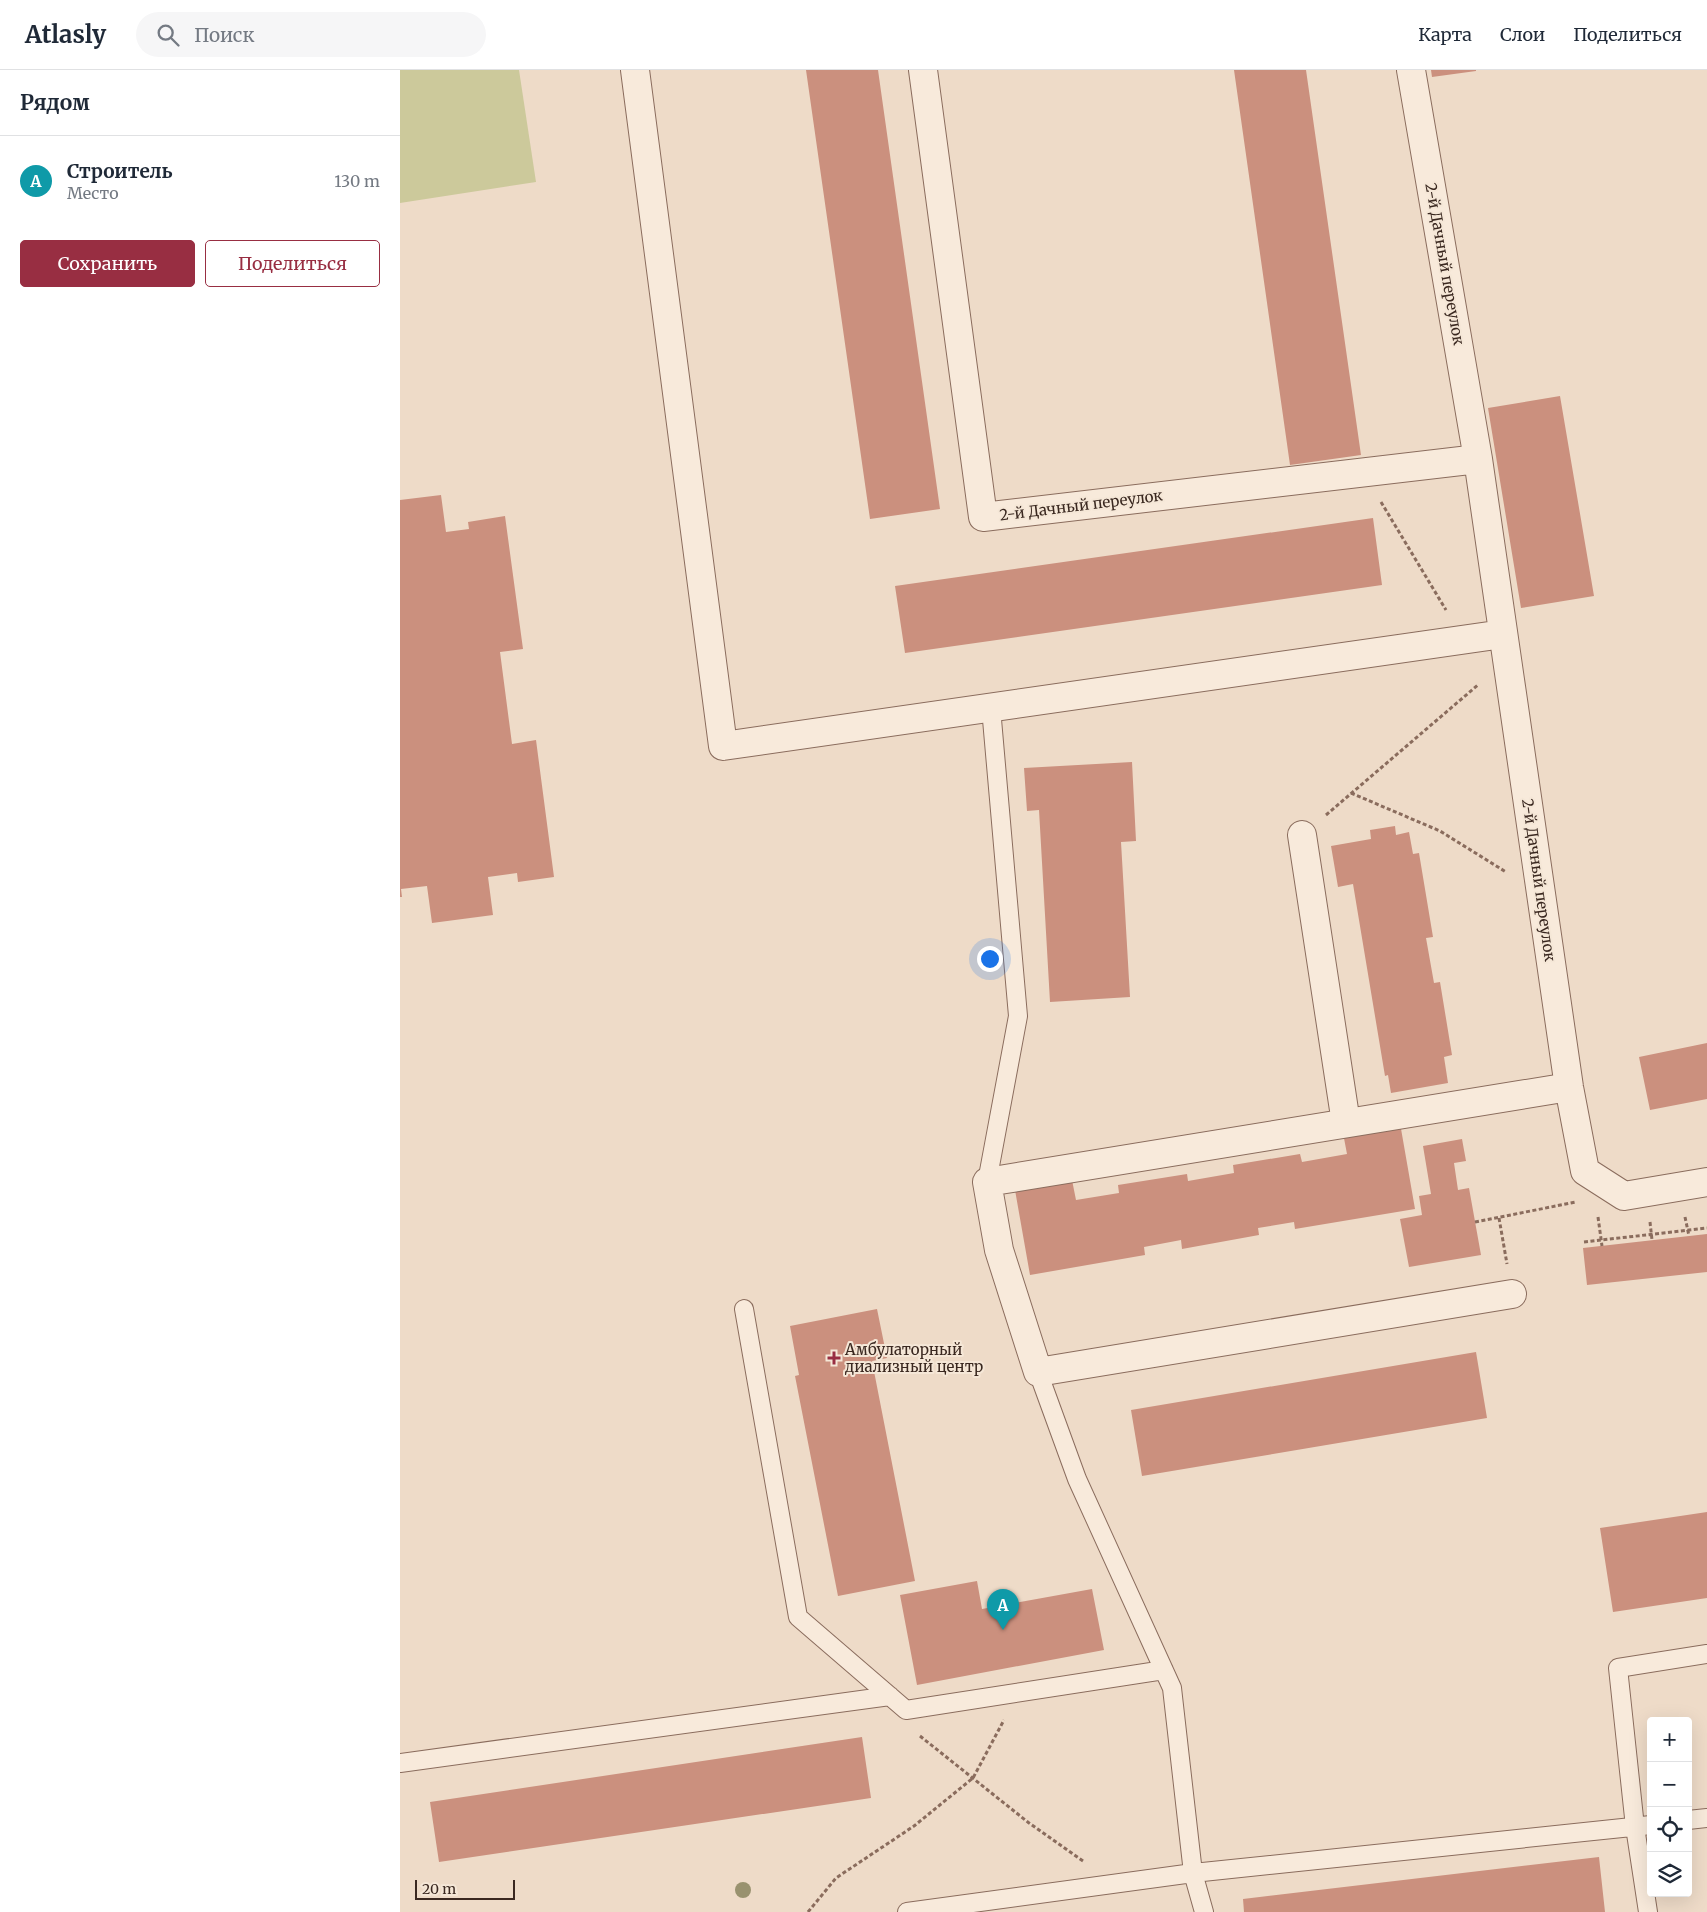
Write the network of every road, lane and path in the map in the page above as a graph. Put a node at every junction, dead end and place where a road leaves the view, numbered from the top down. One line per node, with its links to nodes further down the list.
1 (635, 70): 9 (street)
2 (922, 70): 5 (street, 2-й Дачный переулок)
3 (1411, 70): 4 (street, 2-й Дачный переулок)
4 (1478, 459): 5 (street, 2-й Дачный переулок); 7 (street, 2-й Дачный переулок)
5 (1363, 472): 6 (path)
6 (1450, 617)
7 (1503, 634): 9 (street); 13 (street, 2-й Дачный переулок)
8 (1482, 682): 10 (path)
9 (991, 708): 15 (lane)
10 (1350, 794): 11 (path); 12 (path)
11 (1302, 834): 14 (street)
12 (1510, 875)
13 (1569, 1087): 14 (street); 16 (street, 2-й Дачный переулок)
14 (1346, 1123): 15 (street)
15 (987, 1182): 27 (street)
16 (1707, 1182)
17 (1582, 1201): 19 (path)
18 (1597, 1209): 22 (path)
19 (1499, 1218): 20 (path); 25 (path)
20 (1475, 1222)
21 (1707, 1228): 22 (path)
22 (1601, 1240): 23 (path); 24 (path)
23 (1584, 1242)
24 (1602, 1246)
25 (1512, 1294): 27 (street)
26 (744, 1308): 31 (lane)
27 (1038, 1372): 29 (lane)
28 (1707, 1654): 37 (lane)
29 (1164, 1670): 30 (lane); 38 (lane)
30 (1019, 1693): 32 (lane); 34 (path)
31 (890, 1696): 32 (lane); 33 (lane)
32 (906, 1710): 34 (path)
33 (400, 1763)
34 (973, 1778): 39 (path); 40 (path)
35 (1707, 1818): 36 (lane)
36 (1692, 1820)
37 (1643, 1826): 38 (lane); 43 (lane)
38 (1193, 1873): 39 (lane); 42 (lane)
39 (1114, 1884): 41 (lane)
40 (808, 1912)
41 (907, 1912)
42 (1204, 1912)
43 (1648, 1912)

